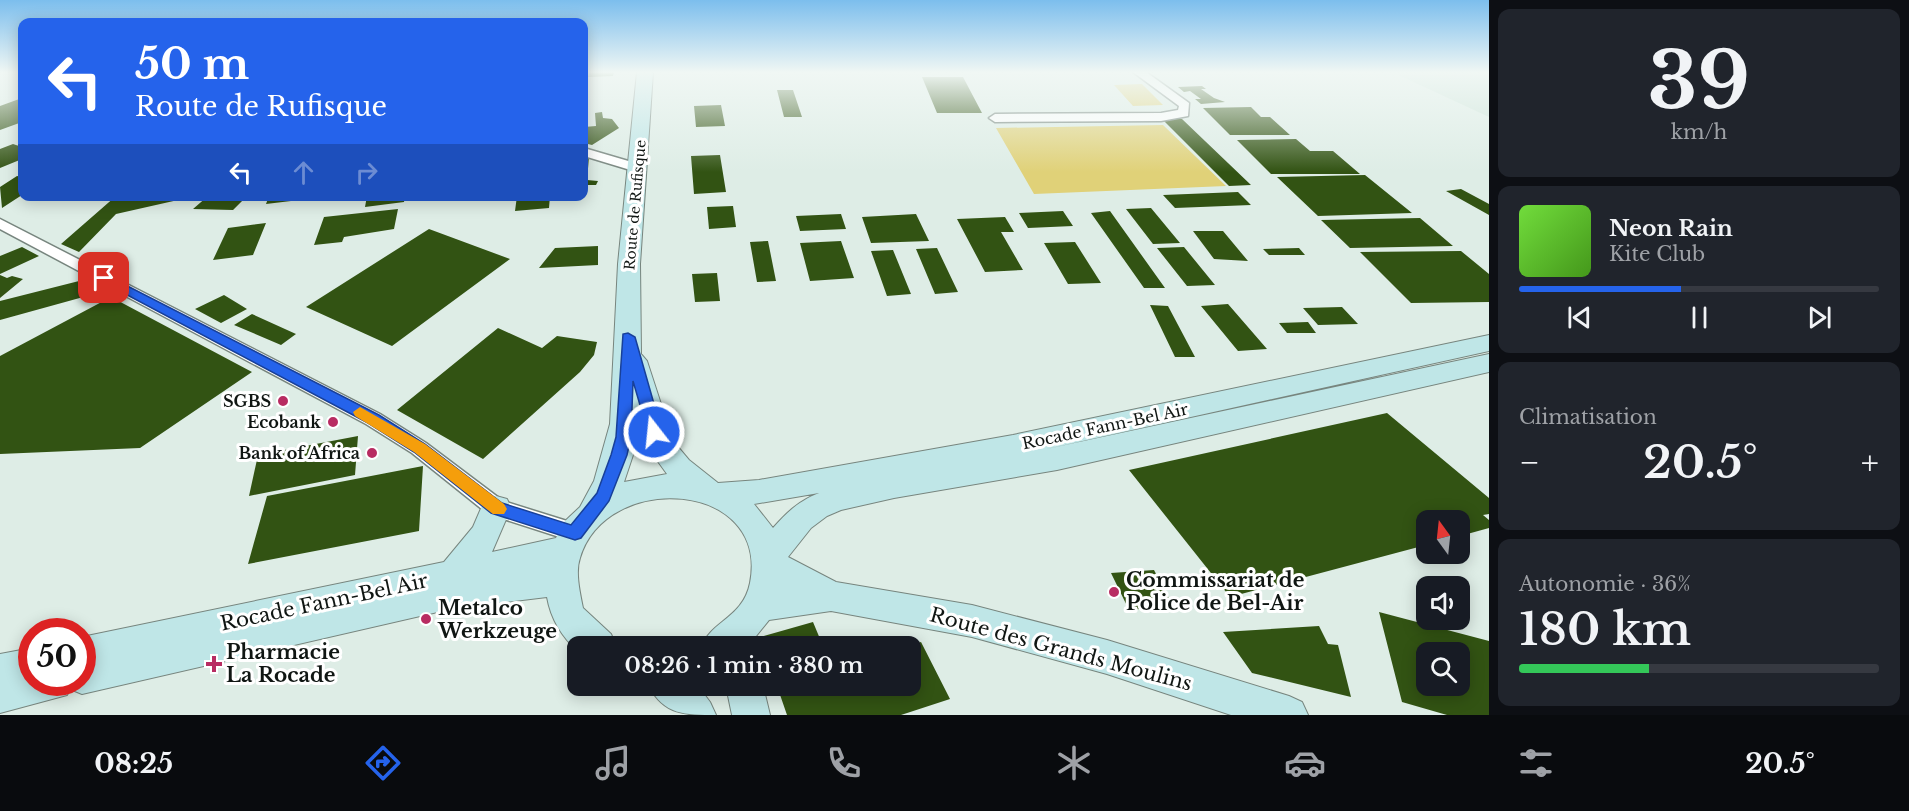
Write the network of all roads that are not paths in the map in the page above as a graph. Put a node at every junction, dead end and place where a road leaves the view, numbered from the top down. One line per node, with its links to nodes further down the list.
1 (642, 105): 5 (main road, Route de Rufisque)
2 (1185, 105): 3 (street)
3 (995, 118)
4 (588, 153): 5 (street)
5 (637, 168): 7 (main road, Route de Rufisque)
6 (0, 224): 11 (street)
7 (628, 337): 10 (main road, Route de Rufisque); 12 (main road, Route de Rufisque)
8 (1489, 343): 10 (main road, Rocade Fann-Bel Air)
9 (1489, 363): 13 (main road, Rocade Fann-Bel Air)
10 (713, 492): 12 (main road); 13 (main road, Route de Rufisque)
11 (496, 508): 12 (street); 14 (main road)
12 (572, 545): 14 (main road, Rocade Fann-Bel Air); 17 (main road); 22 (main road, Rocade Fann-Bel Air)
13 (768, 560): 15 (main road, Route des Grands Moulins); 16 (main road)
14 (453, 575): 19 (main road, Rocade Fann-Bel Air)
15 (831, 596): 16 (main road, Route des Grands Moulins); 29 (main road, Route des Grands Moulins)
16 (751, 625): 18 (main road)
17 (586, 636)
18 (735, 636)
19 (96, 651)
20 (18, 668): 21 (main road)
21 (0, 672)
22 (96, 673)
23 (18, 690): 24 (main road)
24 (0, 694)
25 (682, 696): 27 (main road)
26 (747, 696): 28 (main road)
27 (698, 715)
28 (751, 715)
29 (1289, 715)

